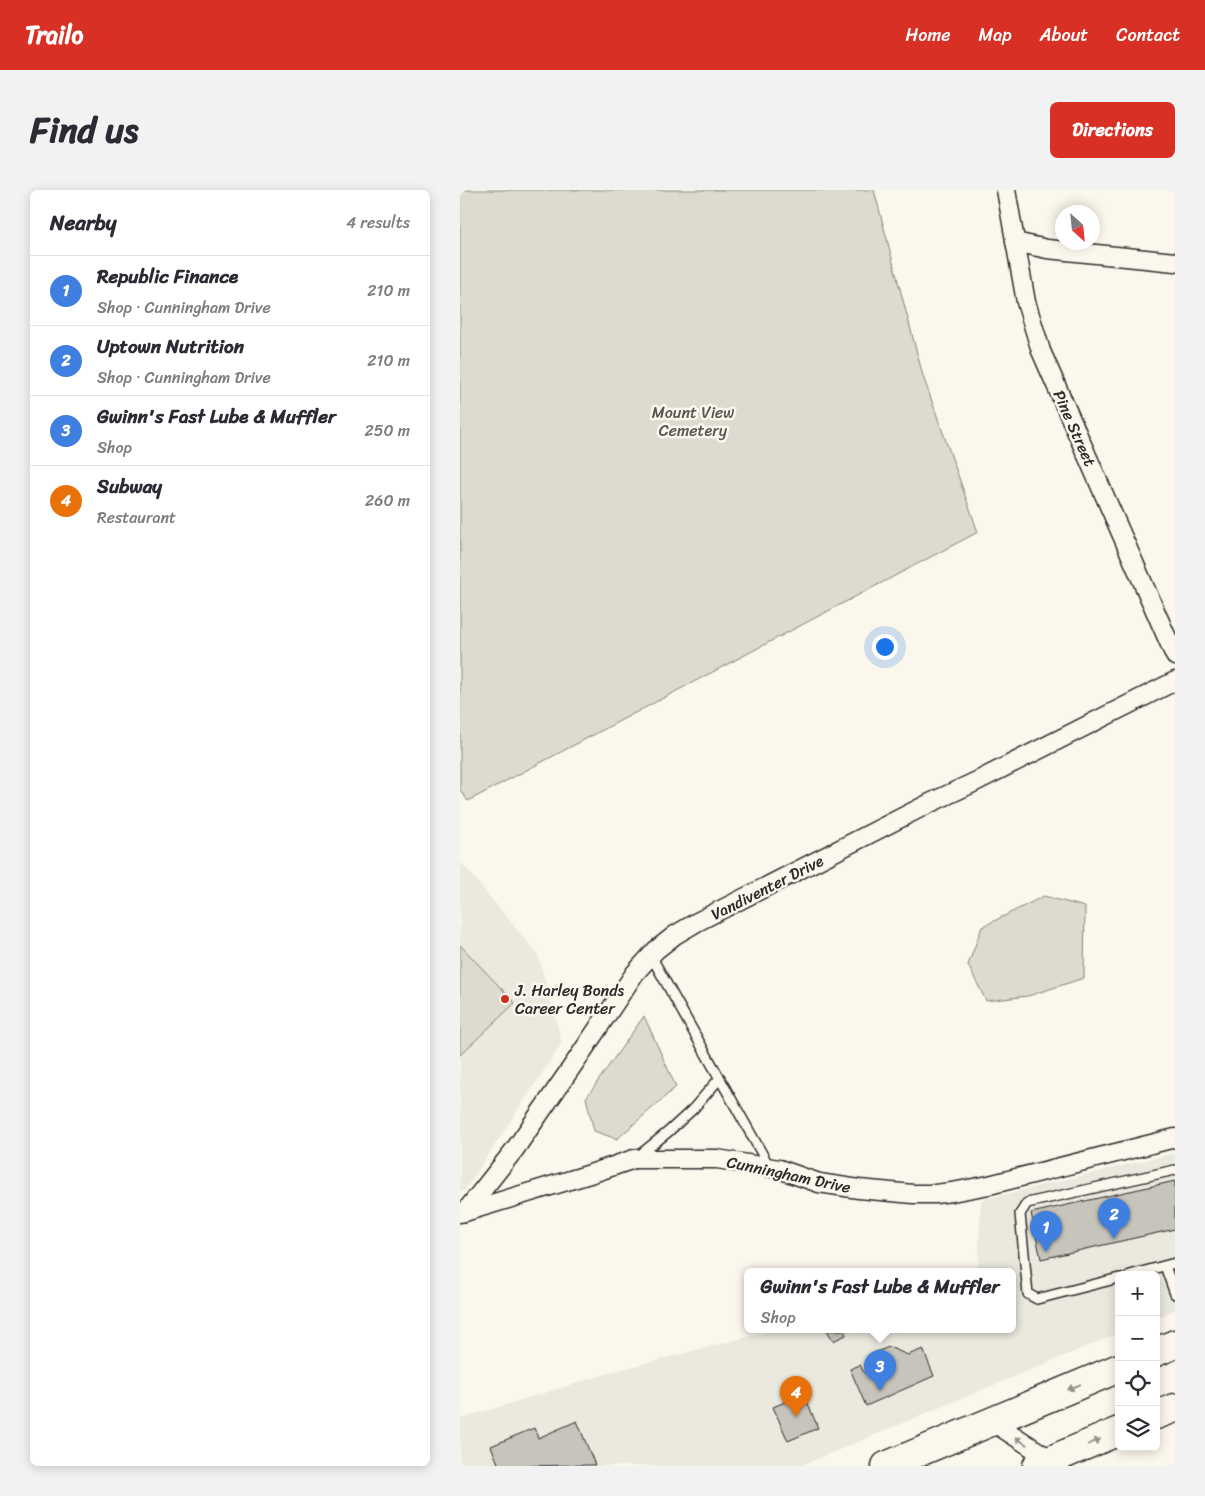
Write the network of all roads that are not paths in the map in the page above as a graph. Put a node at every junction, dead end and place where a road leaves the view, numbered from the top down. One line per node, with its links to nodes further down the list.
1 (1006, 190): 2 (street, Pine Street)
2 (1015, 242): 3 (street); 4 (street, Pine Street)
3 (1175, 262)
4 (1175, 656)
5 (1175, 681): 6 (street, Vandiventer Drive)
6 (651, 956): 7 (lane); 12 (street, Vandiventer Drive)
7 (720, 1078): 9 (lane); 10 (lane)
8 (1175, 1138): 10 (street, Cunningham Drive)
9 (634, 1159): 10 (street, Cunningham Drive); 12 (street, Cunningham Drive)
10 (770, 1168)
11 (1175, 1170): 16 (lane)
12 (463, 1212)
13 (1175, 1263): 14 (lane)
14 (1165, 1266): 15 (lane); 17 (lane)
15 (1146, 1271)
16 (1115, 1279)
17 (1175, 1294)
18 (1175, 1344): 19 (main road)
19 (1160, 1350)
20 (1115, 1370): 23 (main road, one-way to 23)
21 (1175, 1408): 22 (main road)
22 (1160, 1414)
23 (991, 1421): 25 (street, one-way to 23); 26 (main road)
24 (1115, 1433): 25 (main road, one-way to 24)
25 (1049, 1464)
26 (886, 1466)

